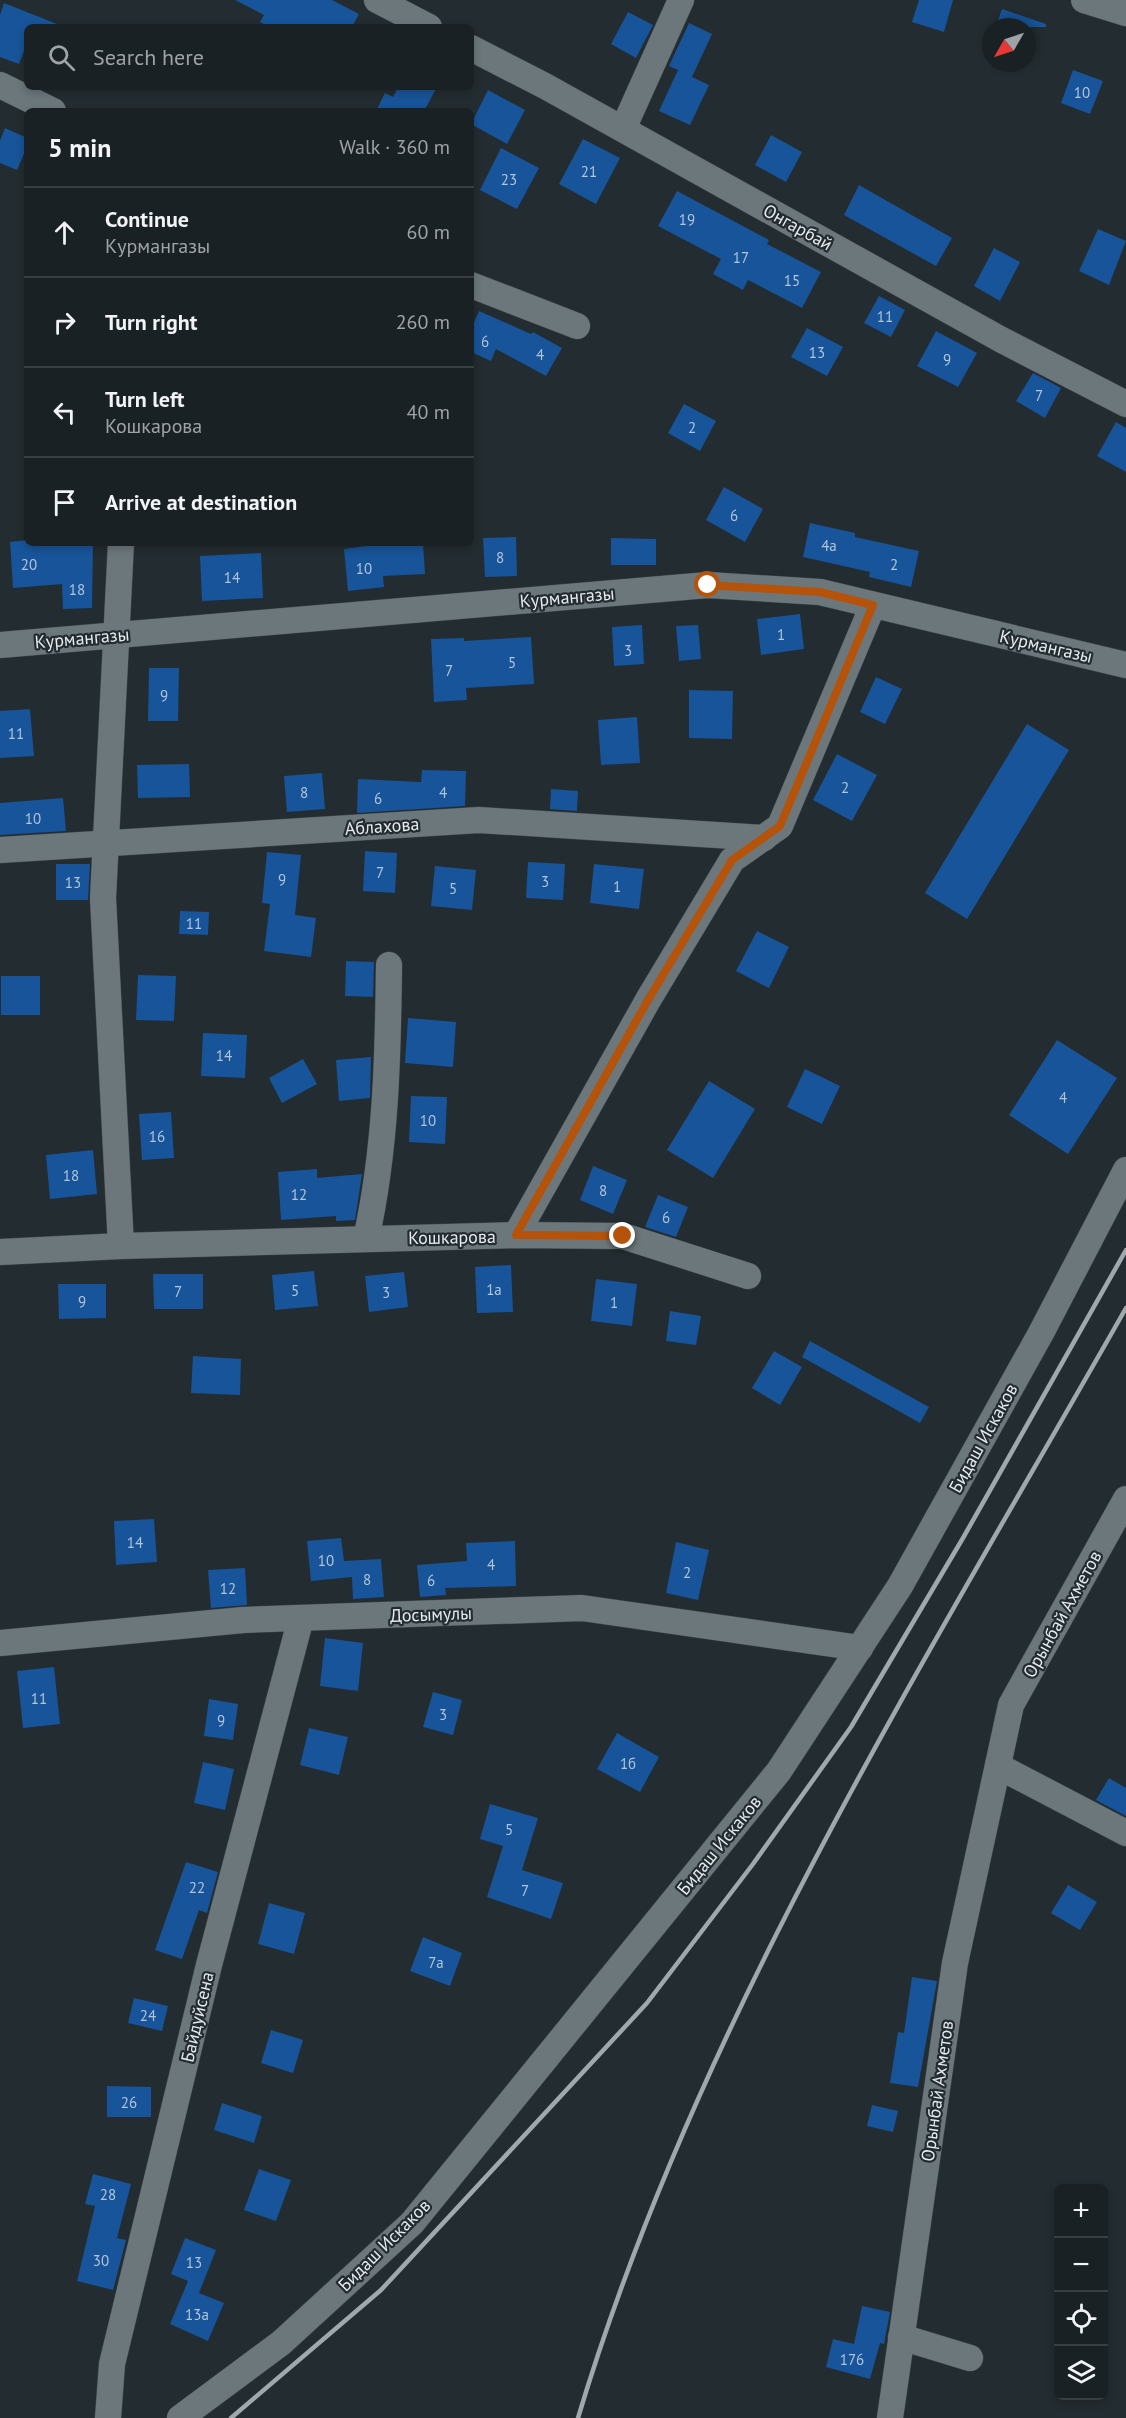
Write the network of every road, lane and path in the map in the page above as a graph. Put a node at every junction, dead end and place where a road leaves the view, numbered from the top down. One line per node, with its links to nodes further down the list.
1 (376, 0): 5 (street)
2 (681, 0): 9 (street)
3 (1084, 0): 4 (street)
4 (1126, 13)
5 (423, 24)
6 (474, 50): 9 (street, Онгарбай)
7 (0, 85): 8 (street)
8 (47, 108)
9 (623, 129): 12 (street, Онгарбай)
10 (474, 286): 11 (street)
11 (577, 326)
12 (1126, 404)
13 (121, 546): 15 (street)
14 (873, 605): 15 (street, Курмангазы); 17 (street, Курмангазы); 18 (street)
15 (117, 635): 16 (street, Курмангазы); 19 (street)
16 (0, 645)
17 (1126, 664)
18 (764, 838): 19 (street, Аблахова); 23 (street)
19 (106, 843): 20 (street, Аблахова); 25 (street)
20 (0, 850)
21 (389, 965): 24 (street)
22 (1126, 1170): 31 (street, Бидаш Искаков)
23 (516, 1235): 24 (street, Кошкарова); 27 (street, Кошкарова)
24 (366, 1239): 25 (street, Кошкарова)
25 (121, 1246): 26 (street, Кошкарова)
26 (0, 1252)
27 (748, 1276)
28 (1126, 1499): 32 (street, Орынбай Ахметов)
29 (301, 1618): 30 (street, Досымулы); 31 (street, Досымулы); 36 (street, Байдуйсена)
30 (0, 1643)
31 (860, 1648): 37 (street, Бидаш Искаков)
32 (998, 1766): 33 (street); 34 (street, Орынбай Ахметов)
33 (1126, 1833)
34 (901, 2337): 35 (street); 38 (street, Орынбай Ахметов)
35 (970, 2358)
36 (108, 2418)
37 (180, 2418)
38 (890, 2418)

